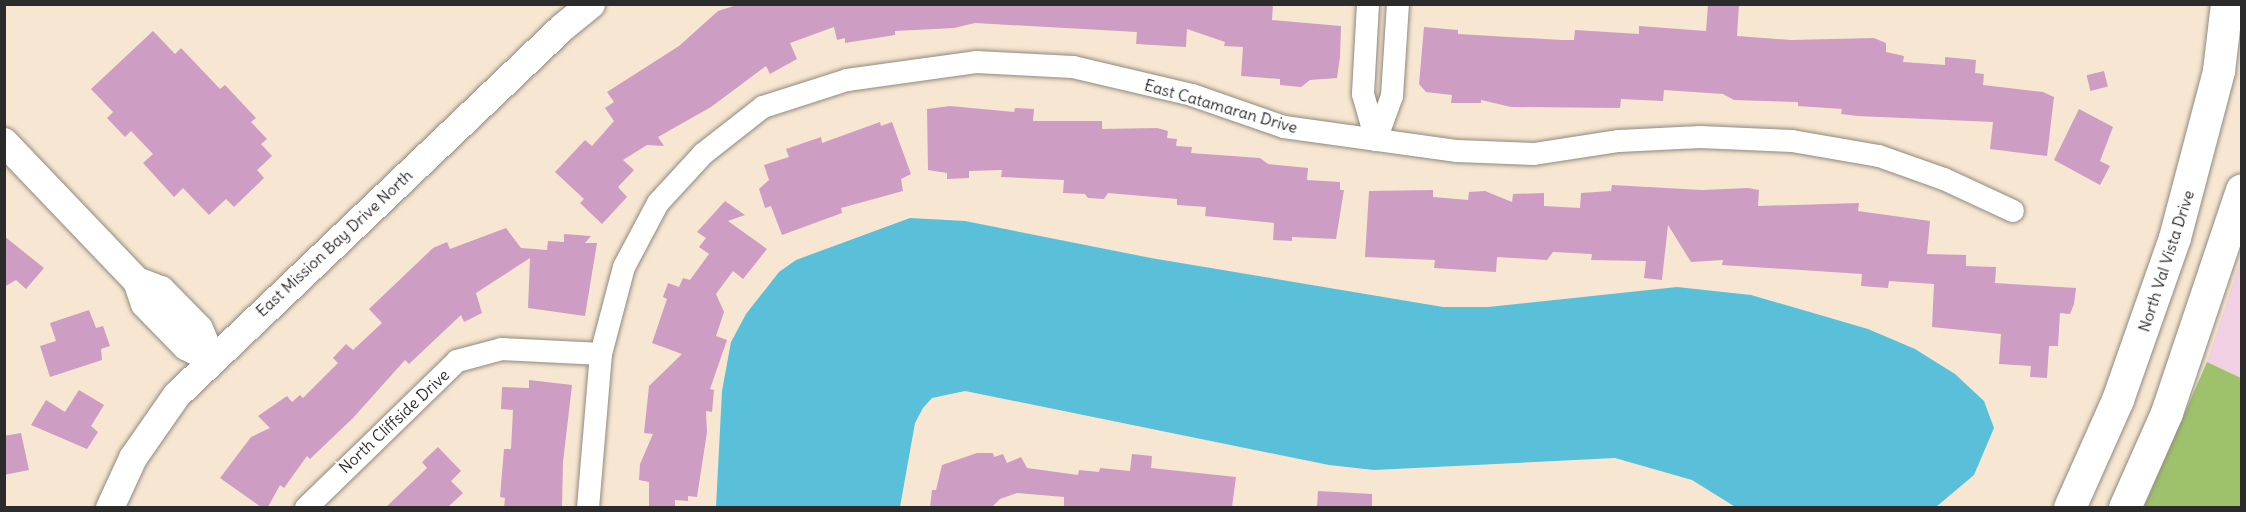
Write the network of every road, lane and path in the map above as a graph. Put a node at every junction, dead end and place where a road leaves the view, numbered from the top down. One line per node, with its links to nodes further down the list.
1 (591, 4): 11 (street, East Mission Bay Drive North)
2 (1368, 4): 6 (street)
3 (1398, 4): 6 (street)
4 (2226, 5): 5 (street); 15 (main road, North Val Vista Drive)
5 (2241, 8)
6 (1376, 140): 9 (street, East Catamaran Drive); 10 (street, East Catamaran Drive)
7 (4, 142): 11 (street)
8 (2241, 190): 16 (main road)
9 (2013, 211)
10 (601, 354): 13 (street, North Cliffside Drive); 14 (street, East Catamaran Drive)
11 (212, 359): 12 (street, East Mission Bay Drive North)
12 (110, 507)
13 (306, 507)
14 (588, 507)
15 (2070, 507)
16 (2125, 507)

